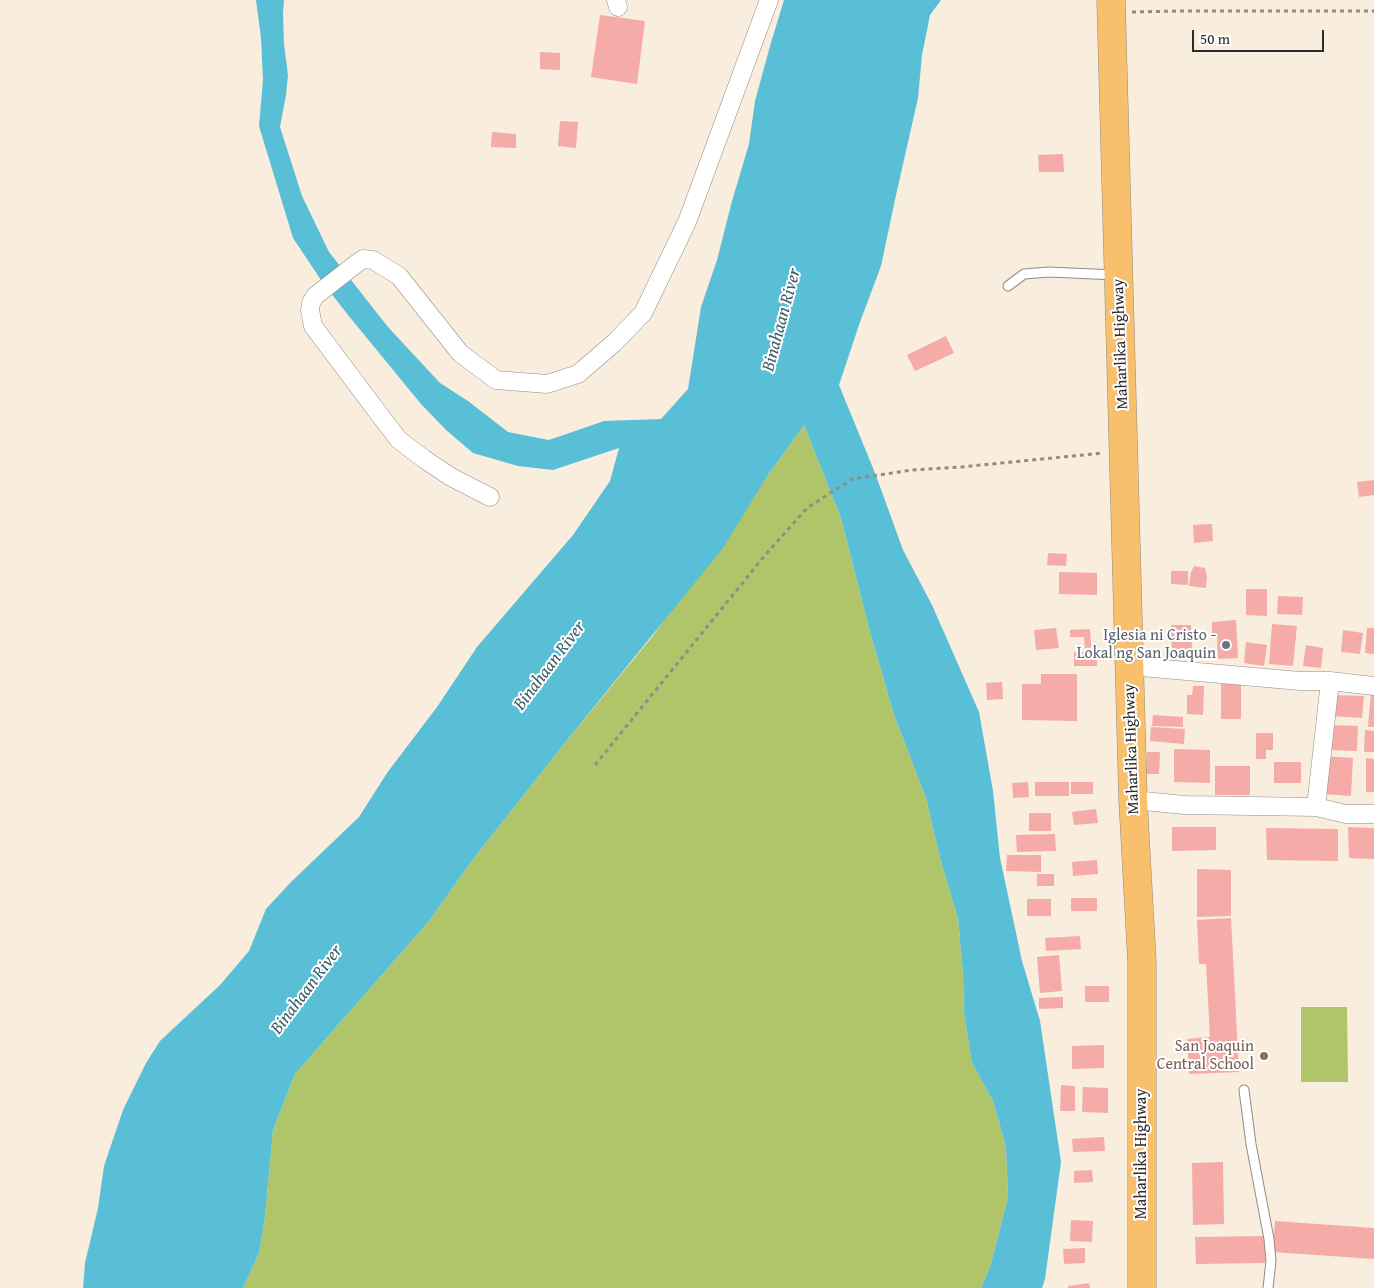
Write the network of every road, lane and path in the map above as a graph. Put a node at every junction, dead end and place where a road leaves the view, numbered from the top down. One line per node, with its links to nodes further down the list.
1 (770, 0): 7 (street)
2 (1111, 6): 3 (path); 4 (highway, Maharlika Highway)
3 (1374, 12)
4 (1119, 275): 5 (lane); 6 (highway, Maharlika Highway)
5 (1008, 286)
6 (1124, 451): 8 (highway, Maharlika Highway); 11 (path)
7 (490, 497)
8 (1130, 666): 9 (street); 12 (highway, Maharlika Highway)
9 (1330, 681): 10 (street); 13 (street)
10 (1374, 686)
11 (595, 765)
12 (1133, 800): 13 (street); 16 (highway, Maharlika Highway)
13 (1316, 807): 14 (street)
14 (1374, 814)
15 (1244, 1090): 17 (lane)
16 (1142, 1288)
17 (1268, 1288)

